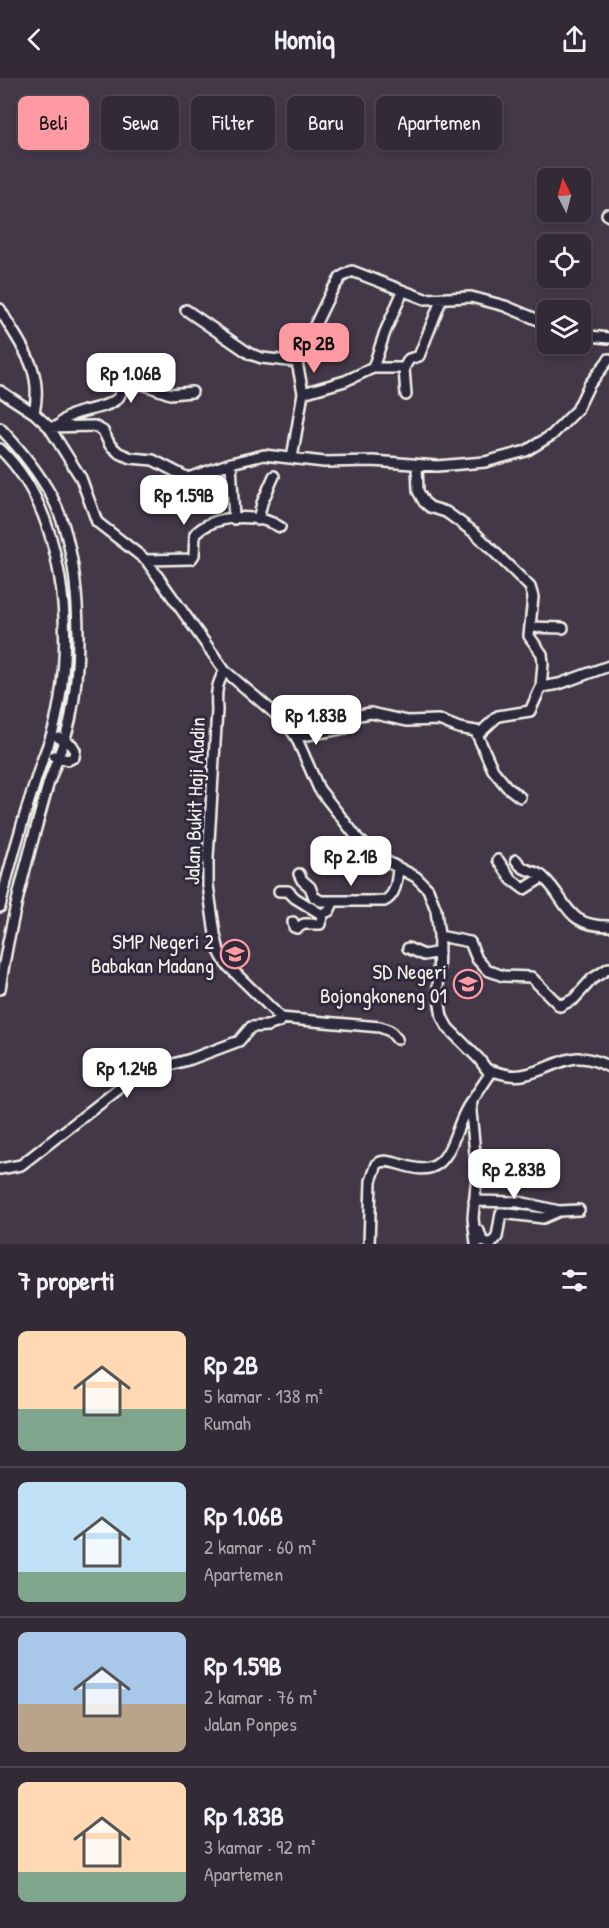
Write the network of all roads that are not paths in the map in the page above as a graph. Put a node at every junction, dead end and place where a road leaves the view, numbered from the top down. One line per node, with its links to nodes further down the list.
1 (403, 291): 2 (street); 9 (street); 10 (street)
2 (442, 298): 5 (street); 11 (street)
3 (0, 309): 16 (street)
4 (186, 310): 9 (street)
5 (537, 319)
6 (591, 336): 7 (street)
7 (609, 338)
8 (609, 359): 22 (street)
9 (297, 362): 14 (street)
10 (374, 368): 11 (street); 14 (street)
11 (404, 368): 15 (street)
12 (0, 391): 16 (street)
13 (192, 392): 17 (street)
14 (303, 393): 20 (street)
15 (406, 395)
16 (34, 413): 17 (street)
17 (53, 427): 21 (street); 27 (street)
18 (0, 428): 36 (street)
19 (0, 449): 34 (street)
20 (292, 458): 21 (street); 22 (street)
21 (231, 463): 24 (street)
22 (417, 465): 28 (street)
23 (274, 476): 25 (street)
24 (234, 519): 25 (street); 27 (street)
25 (258, 520): 26 (street)
26 (280, 528)
27 (146, 560): 31 (street)
28 (530, 627): 29 (street); 32 (street)
29 (563, 628)
30 (609, 666): 32 (street)
31 (225, 671): 35 (street); 56 (street, Jalan Bukit Haji Aladin)
32 (541, 687): 33 (street)
33 (476, 732): 35 (street); 39 (street)
34 (51, 735): 36 (street); 37 (street)
35 (296, 737): 42 (street)
36 (63, 740): 38 (street); 38 (street)
37 (45, 753): 38 (street); 47 (street)
38 (57, 758): 55 (street)
39 (520, 797)
40 (498, 860): 43 (street)
41 (516, 860): 43 (street)
42 (398, 868): 46 (street); 51 (street)
43 (543, 877): 50 (street)
44 (279, 891): 45 (street)
45 (295, 898): 46 (street); 48 (street)
46 (334, 902): 48 (street)
47 (0, 907)
48 (323, 914): 49 (street)
49 (293, 922)
50 (609, 926)
51 (439, 936): 53 (street); 54 (street)
52 (408, 948): 53 (street)
53 (439, 952): 59 (street)
54 (609, 968)
55 (0, 987)
56 (284, 1019): 57 (street); 61 (street)
57 (397, 1039)
58 (609, 1067): 59 (street)
59 (489, 1070): 60 (street)
60 (472, 1101): 62 (street); 66 (street)
61 (0, 1169)
62 (474, 1201): 64 (street); 65 (street)
63 (579, 1210): 64 (street)
64 (559, 1211): 65 (street)
65 (473, 1215): 67 (street)
66 (369, 1244)
67 (476, 1244)

